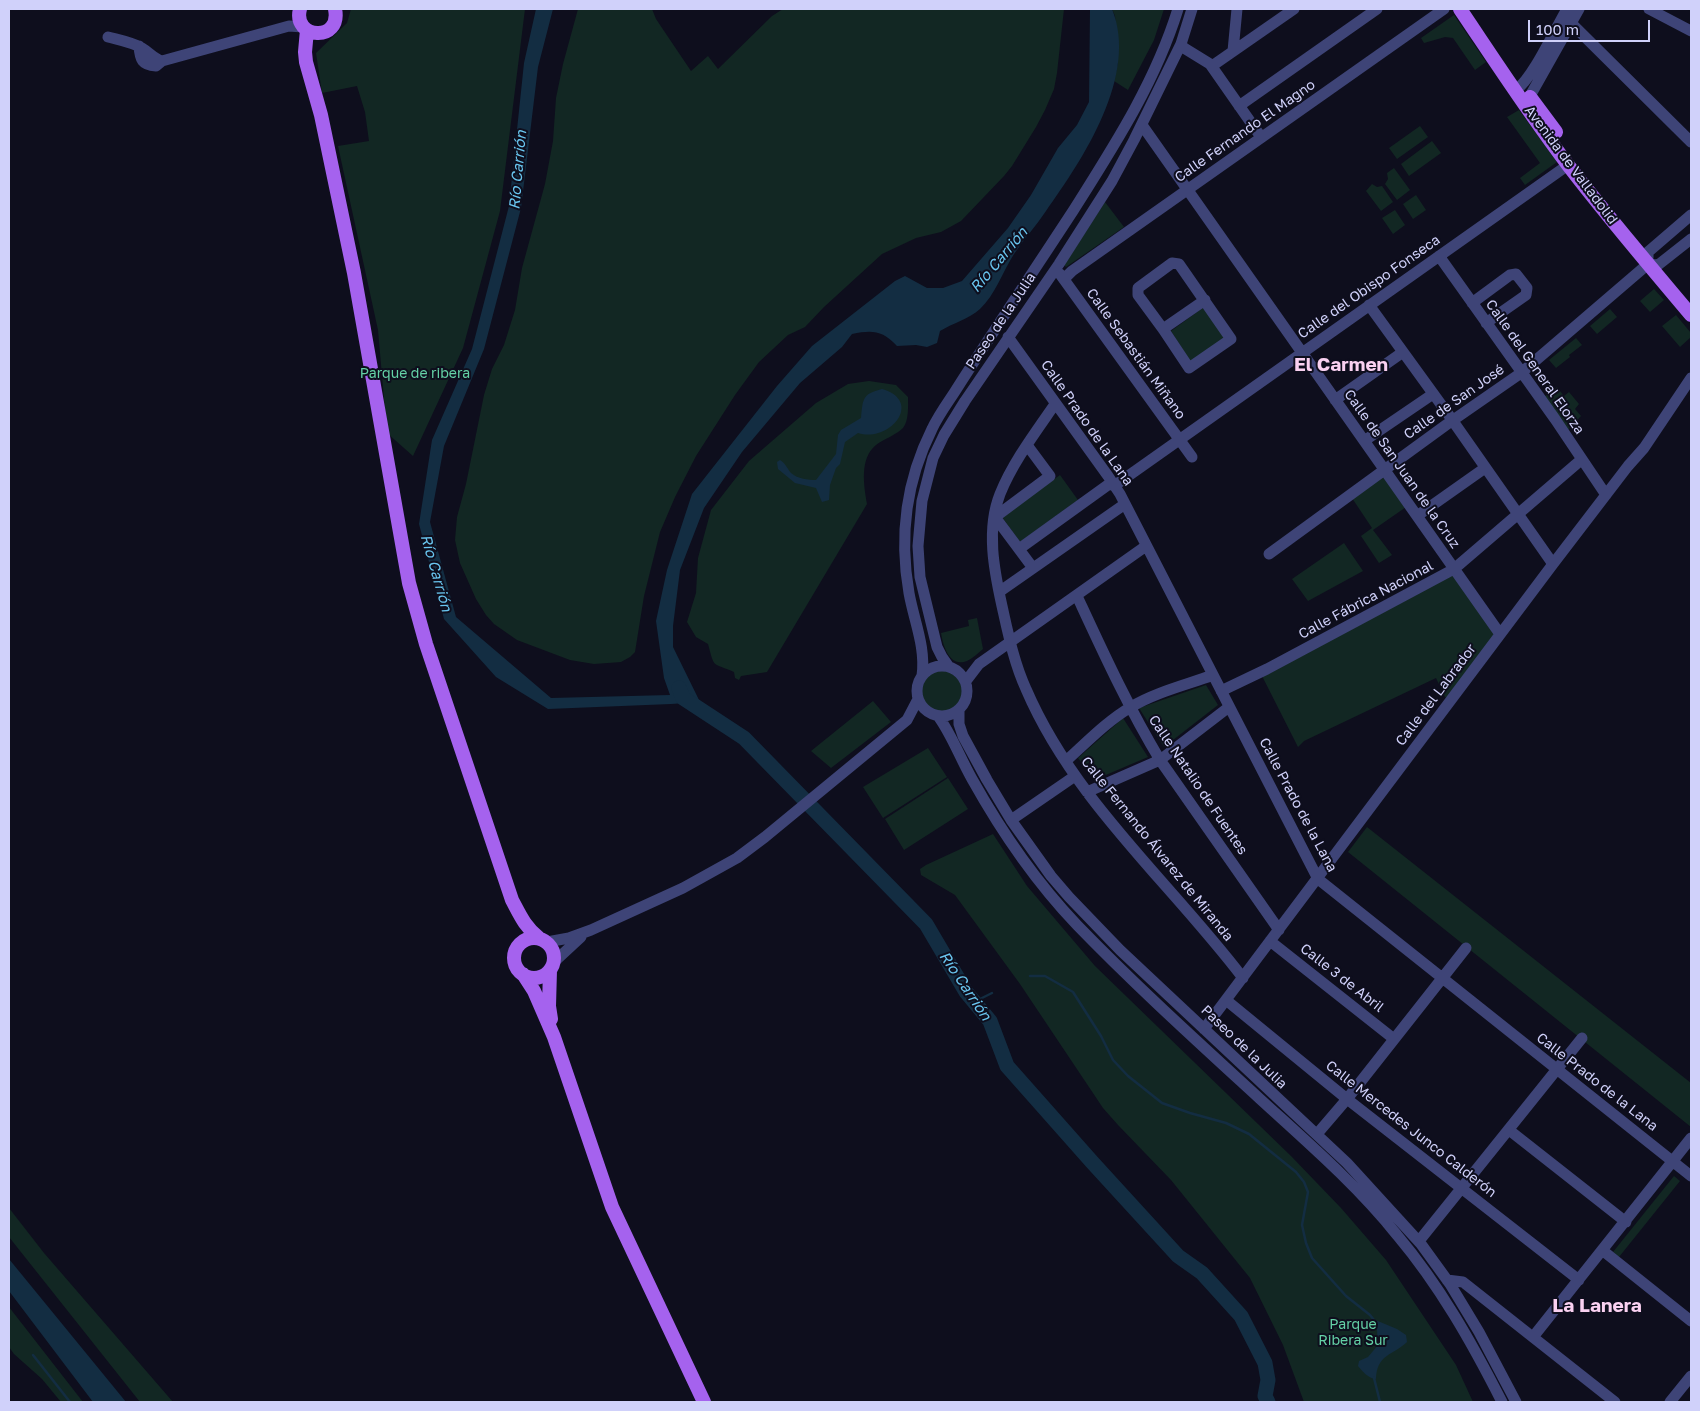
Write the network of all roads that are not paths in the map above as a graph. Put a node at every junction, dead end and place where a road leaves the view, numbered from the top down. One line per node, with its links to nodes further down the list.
1 (336, 9): 16 (main road)
2 (1178, 9): 76 (street, Paseo de la Julia)
3 (1192, 9): 19 (street, Paseo de la Julia)
4 (1237, 9): 20 (street)
5 (1294, 9): 20 (street)
6 (1377, 9): 23 (street)
7 (1444, 9): 25 (street, Calle Fernando El Magno)
8 (1460, 9): 22 (main road, Avenida de Valladolid)
9 (1472, 9): 22 (main road, Avenida de Valladolid)
10 (1567, 9): 22 (street)
11 (1579, 9): 14 (street)
12 (1650, 9): 17 (street)
13 (300, 11): 15 (street); 16 (main road)
14 (1571, 23): 22 (street); 26 (street)
15 (289, 26): 16 (street); 18 (street)
16 (310, 30): 96 (main road)
17 (1691, 32)
18 (108, 37)
19 (1181, 44): 21 (street); 24 (street, Paseo de la Julia)
20 (1233, 51): 21 (street)
21 (1212, 66): 23 (street)
22 (1523, 93): 27 (main road, Avenida de Valladolid); 34 (main road, Avenida de Valladolid)
23 (1240, 106): 25 (street)
24 (1142, 125): 28 (street, Calle de San Juan de la Cruz); 35 (street, Paseo de la Julia)
25 (1261, 137): 28 (street, Calle Fernando El Magno)
26 (1691, 142)
27 (1568, 165): 33 (street, Calle del Obispo Fonseca); 34 (main road, Avenida de Valladolid)
28 (1187, 189): 36 (street, Calle Fernando El Magno); 46 (street, Calle de San Juan de la Cruz)
29 (1691, 215): 30 (street)
30 (1668, 234): 32 (street); 34 (street)
31 (1691, 239): 32 (street)
32 (1679, 249): 34 (street)
33 (1439, 256): 38 (street, Calle del General Elorza); 40 (street, Calle del Obispo Fonseca)
34 (1651, 260): 39 (main road, Avenida de Valladolid); 41 (main road, Avenida de Valladolid); 47 (street, Calle de San José)
35 (1056, 268): 36 (street, Calle Sebastián Miñano); 44 (street, Paseo de la Julia)
36 (1064, 279): 53 (street, Calle Sebastián Miñano)
37 (1205, 300): 43 (street); 43 (street); 43 (street)
38 (1472, 302): 42 (street, Calle del General Elorza); 42 (street)
39 (1691, 303)
40 (1369, 305): 45 (street); 46 (street, Calle del Obispo Fonseca)
41 (1691, 315)
42 (1486, 323): 47 (street, Calle del General Elorza)
43 (1163, 329)
44 (1008, 336): 51 (street, Calle Prado de la Lana); 79 (street, Paseo de la Julia)
45 (1403, 352): 49 (street); 50 (street)
46 (1302, 353): 50 (street, Calle de San Juan de la Cruz); 53 (street, Calle del Obispo Fonseca)
47 (1521, 374): 52 (street, Calle de San José); 57 (street, Calle del General Elorza)
48 (1691, 378): 61 (street, Calle del Labrador)
49 (1433, 394): 52 (street); 54 (street)
50 (1335, 400): 54 (street, Calle de San Juan de la Cruz)
51 (1055, 404): 55 (street, Calle Fernando Álvarez de Miranda); 60 (street, Calle Prado de la Lana)
52 (1452, 421): 58 (street); 59 (street, Calle de San José)
53 (1180, 440): 56 (street, Calle Sebastián Miñano); 60 (street, Calle del Obispo Fonseca)
54 (1364, 441): 59 (street, Calle de San Juan de la Cruz)
55 (1027, 445): 65 (street, Calle Fernando Álvarez de Miranda); 65 (street)
56 (1192, 457)
57 (1581, 460): 61 (street, Calle del General Elorza); 63 (street, Calle Fábrica Nacional)
58 (1485, 468): 63 (street); 64 (street)
59 (1384, 470): 64 (street, Calle de San Juan de la Cruz); 68 (street, Calle de San José)
60 (1113, 484): 62 (street, Calle Prado de la Lana); 67 (street, Calle del Obispo Fonseca)
61 (1606, 495): 69 (street, Calle del Labrador)
62 (1125, 504): 66 (street, Calle Prado de la Lana); 70 (street)
63 (1518, 514): 69 (street); 71 (street, Calle Fábrica Nacional)
64 (1416, 516): 71 (street, Calle de San Juan de la Cruz)
65 (995, 517): 67 (street); 72 (street, Calle Fernando Álvarez de Miranda)
66 (1146, 546): 73 (street); 80 (street, Calle Prado de la Lana)
67 (1019, 550): 70 (street)
68 (1269, 554)
69 (1553, 564): 74 (street, Calle del Labrador)
70 (1033, 568): 72 (street)
71 (1454, 569): 74 (street, Calle de San Juan de la Cruz); 83 (street, Calle Fábrica Nacional)
72 (999, 592): 75 (street, Calle Fernando Álvarez de Miranda)
73 (1078, 596): 75 (street); 86 (street, Calle Natalio de Fuentes)
74 (1500, 634): 95 (street, Calle del Labrador)
75 (1010, 642): 77 (street); 91 (street, Calle Fernando Álvarez de Miranda)
76 (923, 652): 78 (street, Paseo de la Julia); 81 (street, Paseo de la Julia)
77 (980, 664): 79 (street); 82 (street)
78 (935, 667): 79 (street); 81 (street)
79 (953, 668): 82 (street)
80 (1213, 675): 83 (street, Calle Prado de la Lana); 86 (street)
81 (922, 676): 84 (street)
82 (966, 681): 87 (street)
83 (1221, 690): 85 (street, Calle Prado de la Lana)
84 (918, 699): 88 (street); 89 (street)
85 (1229, 707): 90 (street); 95 (street, Calle Prado de la Lana)
86 (1129, 708): 90 (street, Calle Natalio de Fuentes); 91 (street)
87 (959, 710): 88 (street); 94 (street, Paseo de la Julia)
88 (932, 714): 89 (street); 129 (street, Paseo de la Julia)
89 (906, 720): 97 (street)
90 (1160, 760): 93 (street); 98 (street, Calle Natalio de Fuentes)
91 (1066, 762): 92 (street, Calle Fernando Álvarez de Miranda)
92 (1075, 776): 93 (street, Calle Fernando Álvarez de Miranda); 94 (street)
93 (1087, 792): 105 (street, Calle Fernando Álvarez de Miranda)
94 (1011, 820): 108 (street, Paseo de la Julia)
95 (1318, 879): 98 (street, Calle del Labrador); 106 (street, Calle Prado de la Lana)
96 (512, 900): 99 (main road); 101 (main road)
97 (591, 930): 99 (street); 103 (street)
98 (1279, 930): 100 (street, Calle del Labrador)
99 (543, 940): 101 (main road); 103 (main road)
100 (1270, 941): 105 (street, Calle del Labrador); 111 (street, Calle 3 de Abril)
101 (516, 948): 104 (main road)
102 (1466, 948): 106 (street)
103 (552, 966): 104 (main road); 109 (main road)
104 (523, 974): 109 (main road)
105 (1242, 978): 107 (street, Calle del Labrador)
106 (1443, 979): 111 (street); 112 (street, Calle Prado de la Lana)
107 (1226, 1000): 108 (street, Calle del Labrador); 113 (street, Calle Mercedes Junco Calderón)
108 (1204, 1029): 115 (street, Paseo de la Julia)
109 (554, 1037): 128 (main road)
110 (1582, 1038): 112 (street)
111 (1394, 1040): 113 (street)
112 (1558, 1070): 114 (street); 117 (street, Calle Prado de la Lana)
113 (1347, 1099): 115 (street); 119 (street, Calle Mercedes Junco Calderón)
114 (1509, 1130): 119 (street); 120 (street)
115 (1317, 1134): 121 (street, Paseo de la Julia)
116 (1691, 1138): 117 (street)
117 (1673, 1161): 118 (street, Calle Prado de la Lana); 120 (street)
118 (1691, 1176)
119 (1462, 1188): 121 (street); 124 (street, Calle Mercedes Junco Calderón)
120 (1626, 1222): 122 (street)
121 (1419, 1241): 123 (street, Paseo de la Julia)
122 (1602, 1250): 124 (street); 125 (street)
123 (1447, 1280): 126 (street); 130 (street, Paseo de la Julia)
124 (1579, 1280): 126 (street)
125 (1691, 1321)
126 (1533, 1337): 131 (street)
127 (1691, 1376): 132 (street)
128 (704, 1402)
129 (1502, 1402)
130 (1516, 1402)
131 (1615, 1402)
132 (1670, 1402)

